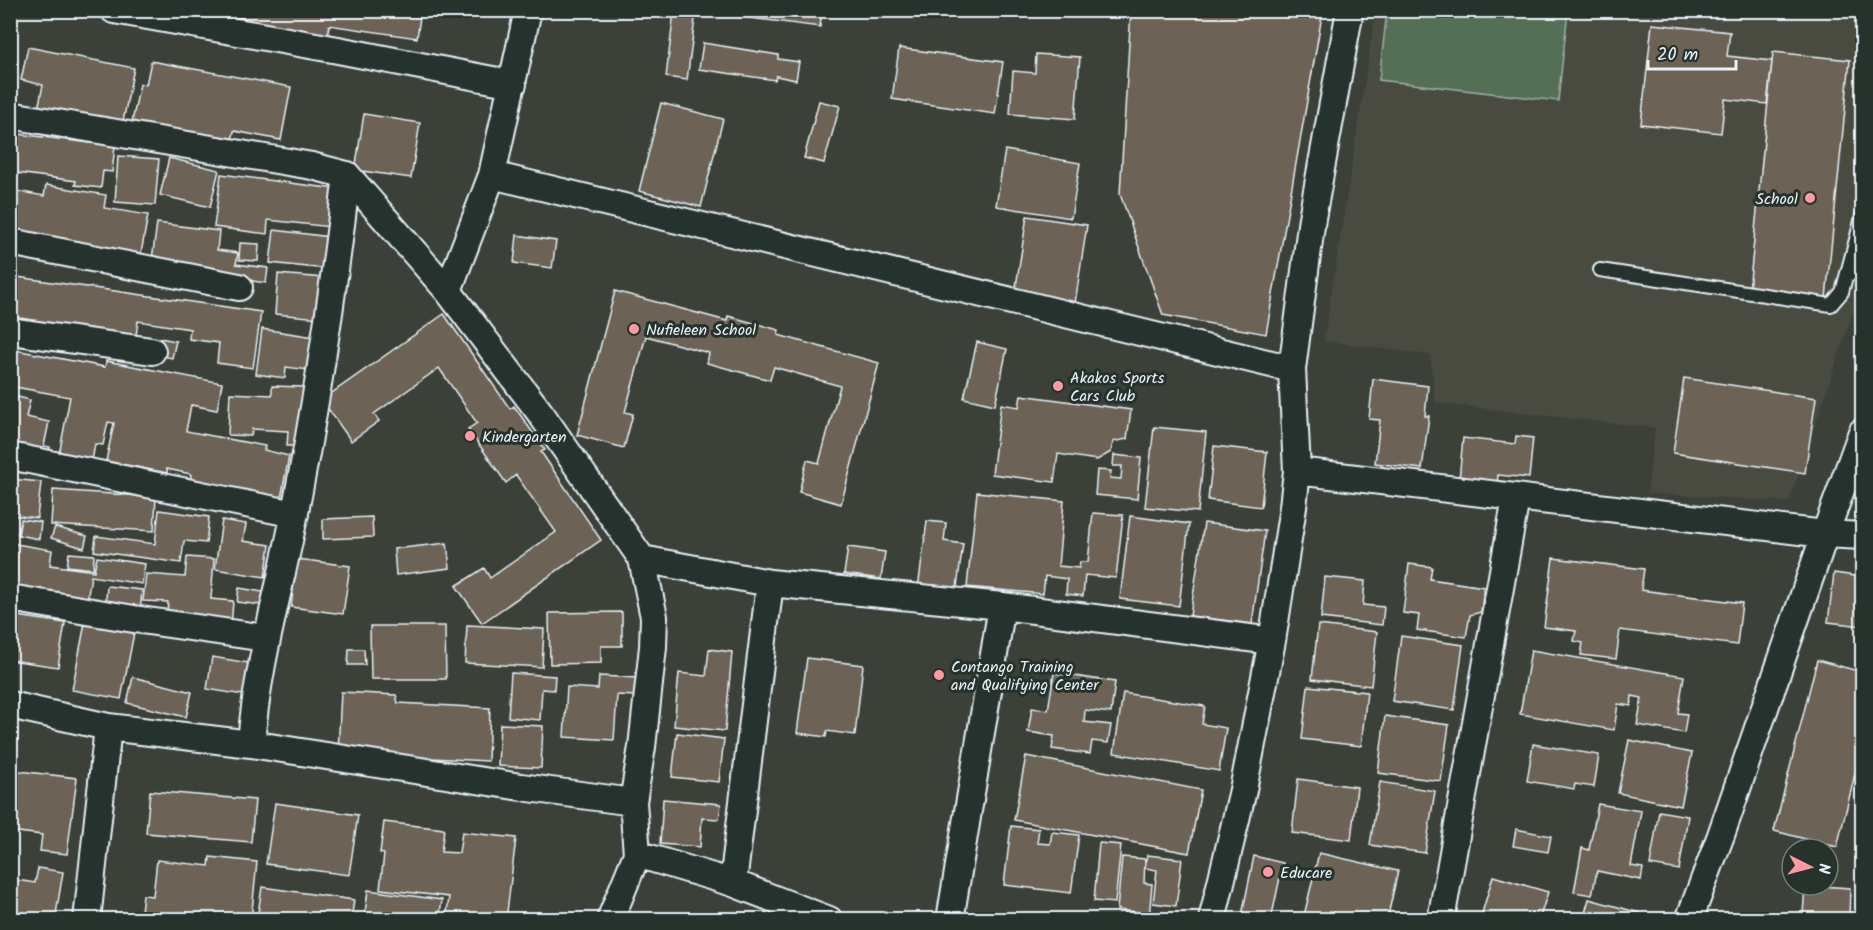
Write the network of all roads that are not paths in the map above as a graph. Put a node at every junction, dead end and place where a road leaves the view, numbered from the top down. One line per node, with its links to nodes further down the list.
1 (114, 10): 4 (street)
2 (528, 10): 5 (street)
3 (1350, 10): 18 (street)
4 (211, 20): 5 (street)
5 (513, 84): 8 (street)
6 (10, 115): 7 (street)
7 (346, 175): 15 (street); 23 (street)
8 (492, 175): 15 (street); 18 (street)
9 (1863, 217): 13 (lane)
10 (10, 242): 14 (street)
11 (1600, 270): 13 (lane)
12 (1863, 273): 13 (lane)
13 (1848, 274)
14 (239, 287)
15 (448, 291): 26 (street)
16 (10, 331): 17 (street)
17 (152, 351)
18 (1293, 369): 21 (street)
19 (1863, 432): 24 (street)
20 (10, 456): 23 (street)
21 (1297, 471): 22 (street); 31 (street)
22 (1516, 498): 24 (street); 43 (street)
23 (295, 514): 30 (street)
24 (1825, 534): 25 (street); 44 (street)
25 (1863, 536)
26 (642, 559): 27 (street); 35 (street)
27 (770, 583): 29 (street); 37 (street)
28 (10, 598): 30 (street)
29 (1002, 606): 31 (street); 41 (street)
30 (266, 638): 34 (street)
31 (1272, 641): 42 (street)
32 (10, 705): 33 (street)
33 (108, 727): 34 (street); 38 (street)
34 (251, 744): 35 (street)
35 (633, 802): 36 (street)
36 (637, 854): 37 (street); 39 (street)
37 (733, 884): 40 (street)
38 (87, 920)
39 (610, 920)
40 (829, 920)
41 (950, 920)
42 (1212, 920)
43 (1441, 920)
44 (1689, 920)

